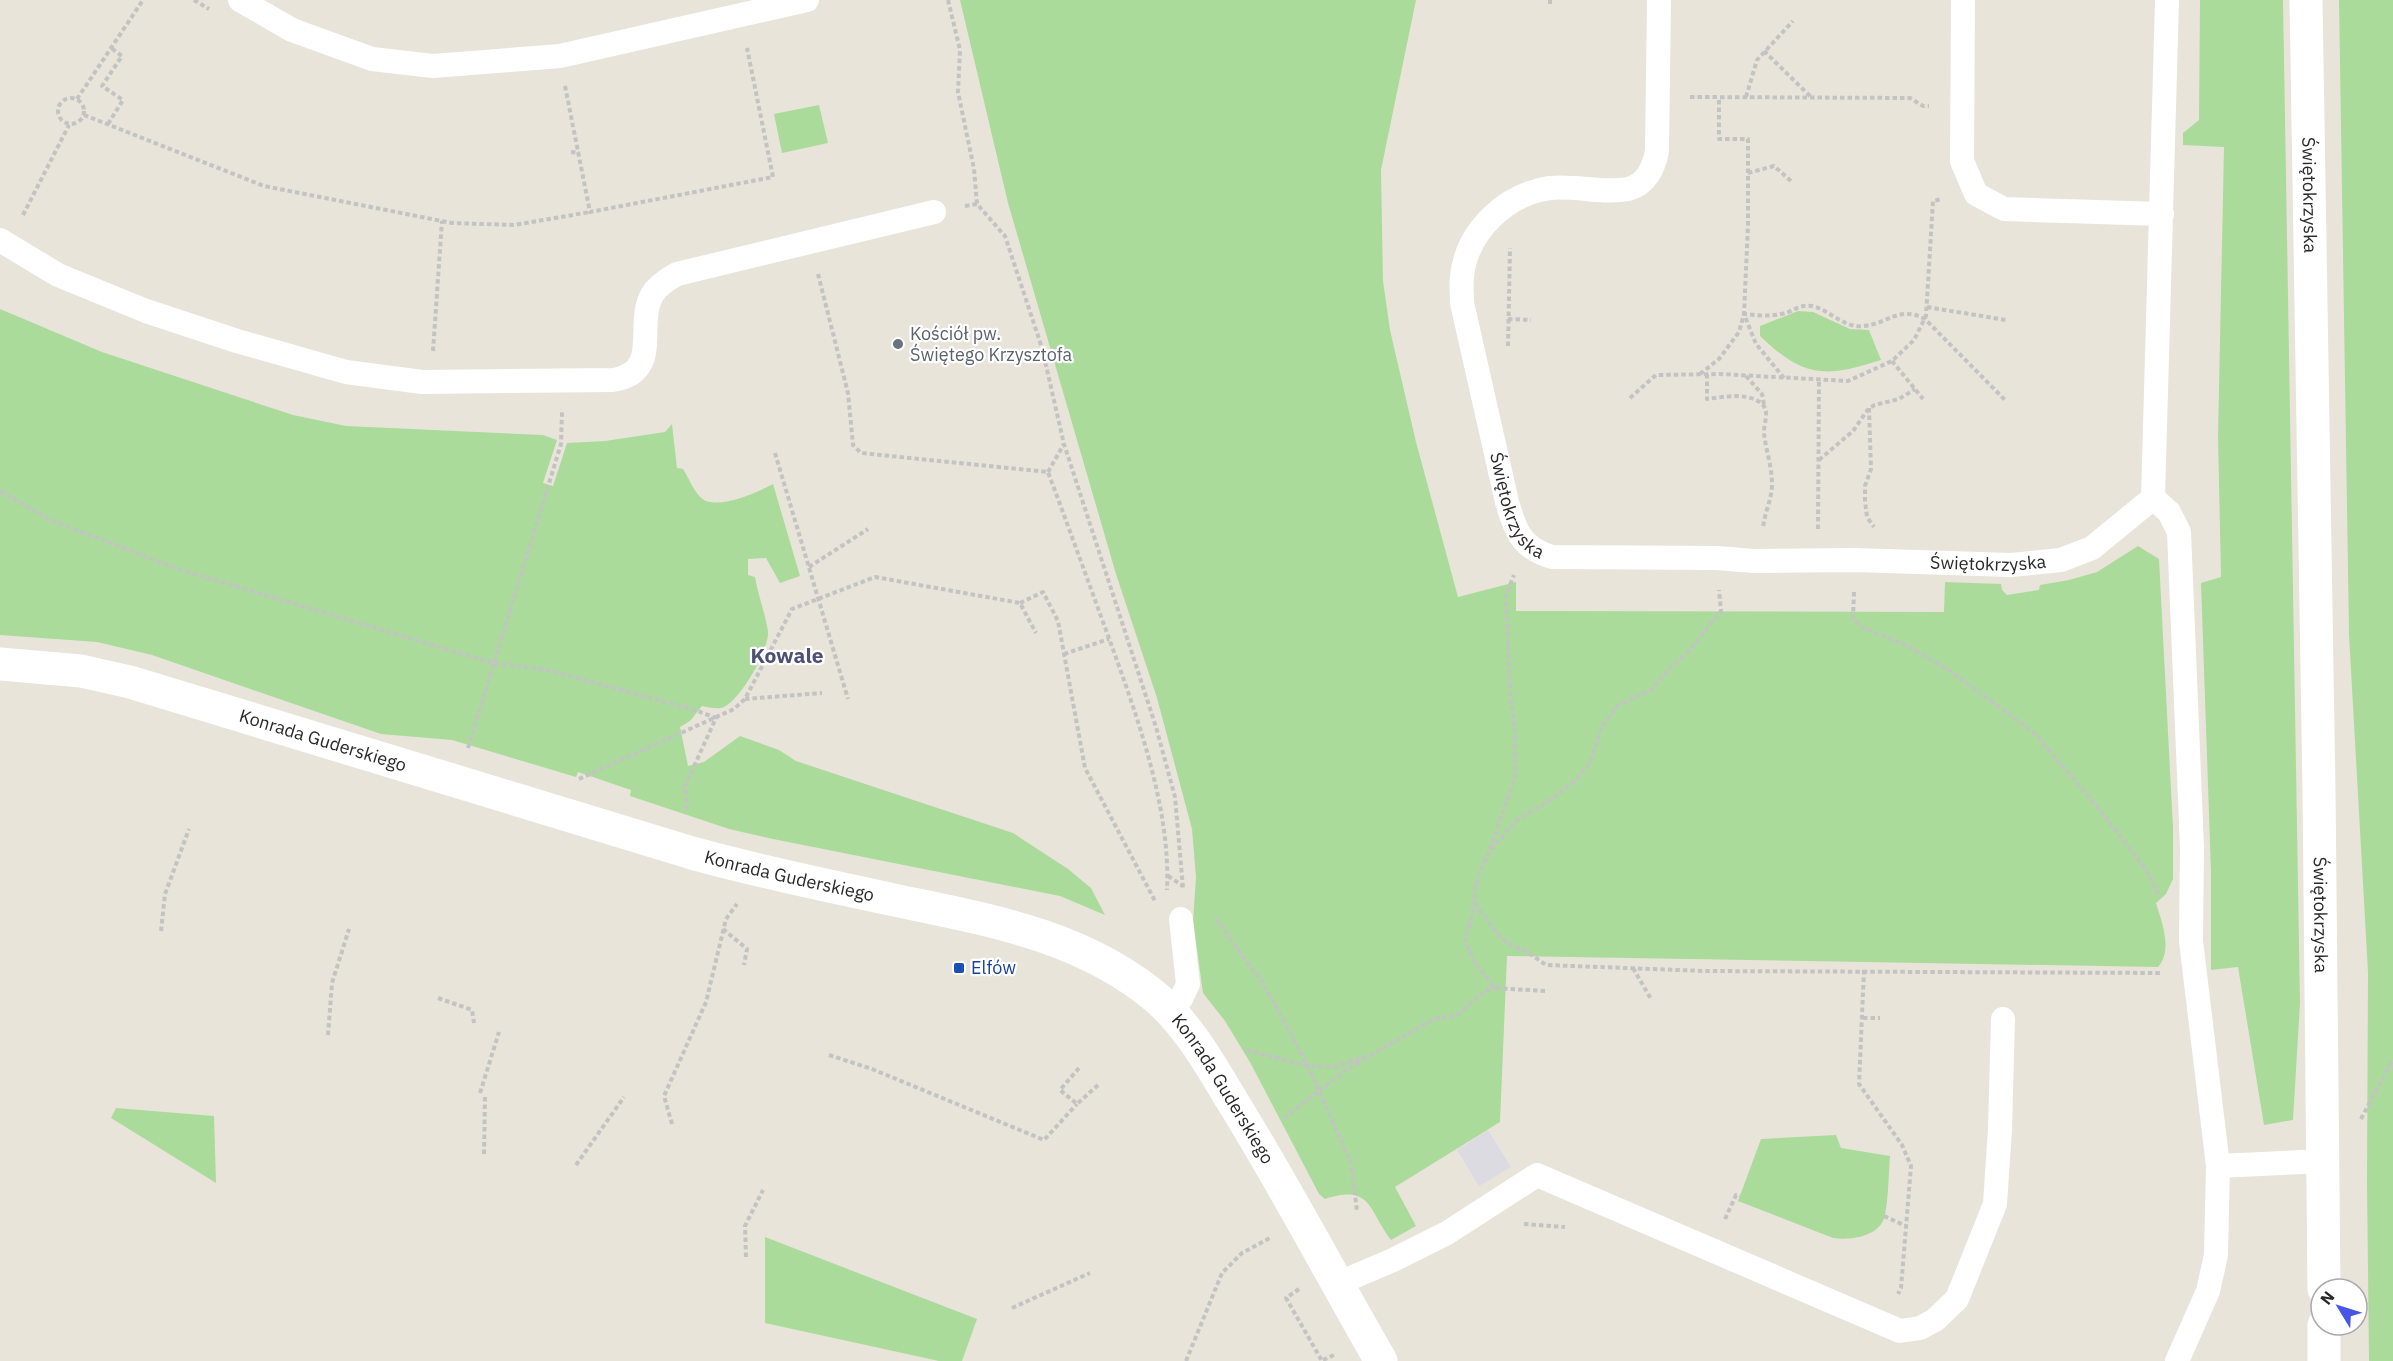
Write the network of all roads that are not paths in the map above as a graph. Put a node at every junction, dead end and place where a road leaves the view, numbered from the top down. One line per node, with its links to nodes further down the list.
1 (240, 0): 2 (lane)
2 (807, 0)
3 (1659, 0): 10 (lane, Świętokrzyska)
4 (1963, 0): 8 (lane)
5 (2167, 0): 8 (lane)
6 (2306, 0): 15 (street, Świętokrzyska)
7 (934, 212): 9 (lane)
8 (2162, 214): 10 (lane)
9 (3, 242)
10 (2153, 498): 16 (lane)
11 (0, 664): 13 (street, Konrada Guderskiego)
12 (1181, 919): 13 (lane)
13 (1170, 1011): 18 (street, Konrada Guderskiego)
14 (2003, 1019): 18 (lane)
15 (2324, 1161): 16 (lane); 17 (street, Świętokrzyska)
16 (2218, 1166): 21 (lane)
17 (2324, 1277)
18 (1337, 1284): 20 (street, Konrada Guderskiego)
19 (2324, 1337): 22 (street)
20 (1381, 1361)
21 (2177, 1361)
22 (2324, 1361)

